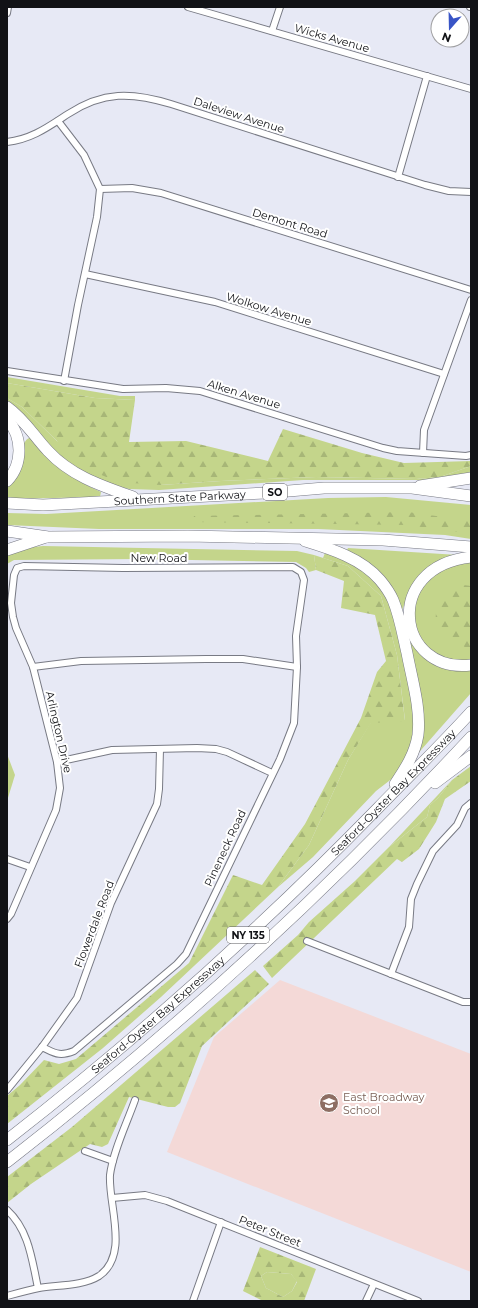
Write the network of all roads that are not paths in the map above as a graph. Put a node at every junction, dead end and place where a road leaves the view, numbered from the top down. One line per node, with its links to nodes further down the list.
1 (8, 7): 4 (street)
2 (188, 7): 5 (street, Wicks Avenue)
3 (280, 7): 5 (street)
4 (7, 13)
5 (272, 32): 6 (street, Wicks Avenue)
6 (427, 76): 7 (street, Wicks Avenue); 10 (street)
7 (471, 89)
8 (58, 121): 9 (street, Daleview Avenue); 10 (street, Daleview Avenue); 11 (street)
9 (7, 142)
10 (398, 177): 12 (street, Daleview Avenue)
11 (100, 189): 13 (street); 14 (street, Demont Road)
12 (471, 192)
13 (85, 274): 17 (street, Wolkow Avenue); 18 (street)
14 (471, 290)
15 (471, 300): 17 (street)
16 (7, 371): 18 (street, Alken Avenue)
17 (444, 374): 21 (street)
18 (64, 381): 21 (street, Alken Avenue)
19 (7, 407): 27 (highway)
20 (7, 418): 24 (highway)
21 (423, 453): 22 (street, Alken Avenue)
22 (471, 455)
23 (471, 478): 25 (highway)
24 (7, 481)
25 (412, 488): 26 (highway, Southern State Parkway / SO); 27 (highway, Southern State Parkway / SO)
26 (471, 496)
27 (138, 499): 28 (highway, Southern State Parkway / SO)
28 (7, 503)
29 (7, 531): 30 (highway)
30 (48, 537): 31 (highway); 33 (highway)
31 (293, 537): 32 (highway); 47 (highway)
32 (471, 547)
33 (7, 550)
34 (471, 557): 37 (highway)
35 (17, 568): 36 (street, New Road); 38 (street, Arlington Drive)
36 (301, 572): 39 (street, Pineneck Road)
37 (471, 665)
38 (33, 667): 39 (street); 44 (street, Arlington Drive)
39 (297, 667): 45 (street, Pineneck Road)
40 (471, 712): 47 (highway, Seaford-Oyster Bay Expressway / NY 135)
41 (471, 737): 48 (highway, Seaford-Oyster Bay Expressway / NY 135)
42 (160, 749): 44 (street); 45 (street); 55 (street, Flowerdale Road)
43 (471, 756): 48 (highway)
44 (57, 762): 50 (street, Arlington Drive)
45 (272, 773): 55 (street, Pineneck Road)
46 (471, 803): 53 (street)
47 (379, 806): 58 (highway, Seaford-Oyster Bay Expressway / NY 135)
48 (404, 807): 61 (highway, Seaford-Oyster Bay Expressway / NY 135)
49 (7, 859): 50 (street)
50 (30, 867): 51 (street, Arlington Drive)
51 (7, 919)
52 (307, 941): 53 (street)
53 (391, 974): 54 (street)
54 (471, 1002)
55 (42, 1047): 56 (street, Flowerdale Road)
56 (7, 1090)
57 (135, 1100): 60 (street)
58 (7, 1140)
59 (85, 1151): 60 (street)
60 (113, 1161): 62 (street)
61 (7, 1162)
62 (112, 1198): 64 (street, Peter Street); 66 (street)
63 (7, 1210): 66 (street)
64 (222, 1222): 65 (street, Peter Street); 68 (street)
65 (374, 1284): 69 (street); 70 (street, Peter Street)
66 (38, 1288): 67 (street)
67 (7, 1296)
68 (193, 1301)
69 (366, 1301)
70 (418, 1301)

